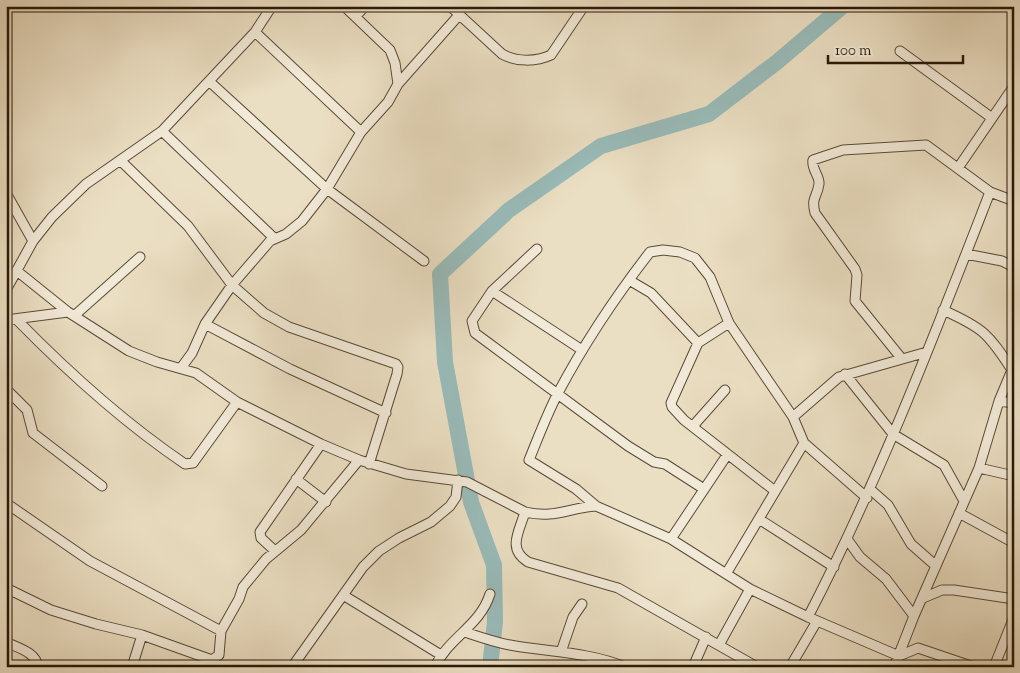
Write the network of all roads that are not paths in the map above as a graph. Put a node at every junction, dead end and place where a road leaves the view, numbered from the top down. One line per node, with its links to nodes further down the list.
1 (272, 6): 8 (street)
2 (344, 6): 7 (street)
3 (365, 6): 7 (street)
4 (450, 6): 6 (street)
5 (584, 6): 6 (street)
6 (459, 15): 11 (street)
7 (356, 16): 11 (street)
8 (255, 32): 10 (street); 15 (street)
9 (900, 51): 13 (street)
10 (210, 82): 14 (street); 18 (street)
11 (398, 84): 15 (street)
12 (1014, 86): 13 (street)
13 (992, 118): 17 (street)
14 (162, 131): 16 (street); 22 (street)
15 (360, 132): 18 (street)
16 (121, 162): 23 (street); 31 (street)
17 (958, 168): 19 (street); 44 (street)
18 (327, 188): 22 (street); 27 (street)
19 (990, 192): 21 (street); 25 (street)
20 (6, 193): 23 (street)
21 (1014, 201)
22 (274, 238): 31 (street)
23 (33, 241): 29 (street)
24 (537, 249): 33 (street)
25 (966, 254): 28 (street); 34 (street)
26 (140, 257): 35 (street)
27 (424, 261)
28 (1014, 267)
29 (16, 271): 32 (street); 35 (street)
30 (629, 280): 38 (street); 40 (street); 41 (street)
31 (232, 285): 39 (street); 55 (street)
32 (6, 290)
33 (492, 290): 41 (street); 51 (street)
34 (943, 310): 42 (street); 46 (street)
35 (71, 314): 37 (street); 45 (street)
36 (6, 320): 37 (street)
37 (16, 320): 53 (street)
38 (729, 323): 40 (street); 56 (street)
39 (205, 324): 43 (street); 55 (street)
40 (698, 343): 57 (street)
41 (582, 350): 51 (street)
42 (927, 352): 44 (street); 58 (street)
43 (192, 353): 45 (street); 47 (street)
44 (902, 359): 48 (street)
45 (181, 368): 47 (street)
46 (1013, 368): 52 (street)
47 (196, 373): 53 (street)
48 (845, 374): 56 (street); 58 (street)
49 (6, 389): 68 (street)
50 (724, 390): 57 (street)
51 (557, 395): 69 (street); 75 (street)
52 (998, 401): 54 (street); 64 (street)
53 (237, 402): 60 (street)
54 (1014, 403)
55 (386, 412): 63 (street)
56 (793, 417): 59 (street)
57 (692, 426): 61 (street)
58 (893, 434): 71 (street); 72 (street)
59 (804, 443): 70 (street); 71 (street)
60 (320, 444): 62 (street); 66 (street)
61 (728, 455): 69 (street); 70 (street)
62 (359, 460): 63 (street); 73 (street)
63 (369, 464): 67 (street)
64 (979, 468): 65 (street); 72 (street)
65 (1014, 476)
66 (296, 479): 73 (street); 82 (street)
67 (458, 480): 76 (street); 89 (street)
68 (102, 486)
69 (704, 489): 79 (street)
70 (774, 491): 78 (street)
71 (869, 494): 80 (street); 83 (street)
72 (964, 501): 77 (street)
73 (326, 502): 82 (street)
74 (6, 503): 96 (street)
75 (596, 506): 76 (street); 79 (street)
76 (525, 512): 99 (street)
77 (959, 513): 81 (street); 83 (street)
78 (759, 519): 84 (street); 85 (street)
79 (671, 539): 85 (street)
80 (847, 539): 84 (street); 93 (street)
81 (1014, 543)
82 (275, 551): 96 (street)
83 (936, 566): 90 (street)
84 (834, 567): 95 (street)
85 (726, 574): 87 (street)
86 (6, 588): 98 (street)
87 (750, 589): 95 (street); 101 (street)
88 (490, 594): 97 (street)
89 (343, 595): 103 (street); 107 (street)
90 (923, 598): 91 (street); 93 (street)
91 (1014, 599)
92 (582, 604): 102 (street)
93 (914, 616): 104 (street)
94 (1014, 617): 115 (street)
95 (813, 619): 104 (street); 112 (street)
96 (221, 631): 98 (street)
97 (465, 632): 102 (street); 103 (street)
98 (142, 635): 106 (street)
99 (706, 637): 101 (street); 110 (street)
100 (6, 642): 105 (street)
101 (719, 645): 111 (street)
102 (561, 652): 109 (street)
103 (441, 655): 108 (street)
104 (899, 656): 113 (street); 114 (street)
105 (38, 667)
106 (132, 667)
107 (292, 667)
108 (435, 667)
109 (625, 667)
110 (693, 667)
111 (757, 667)
112 (790, 667)
113 (894, 667)
114 (974, 667)
115 (994, 667)

